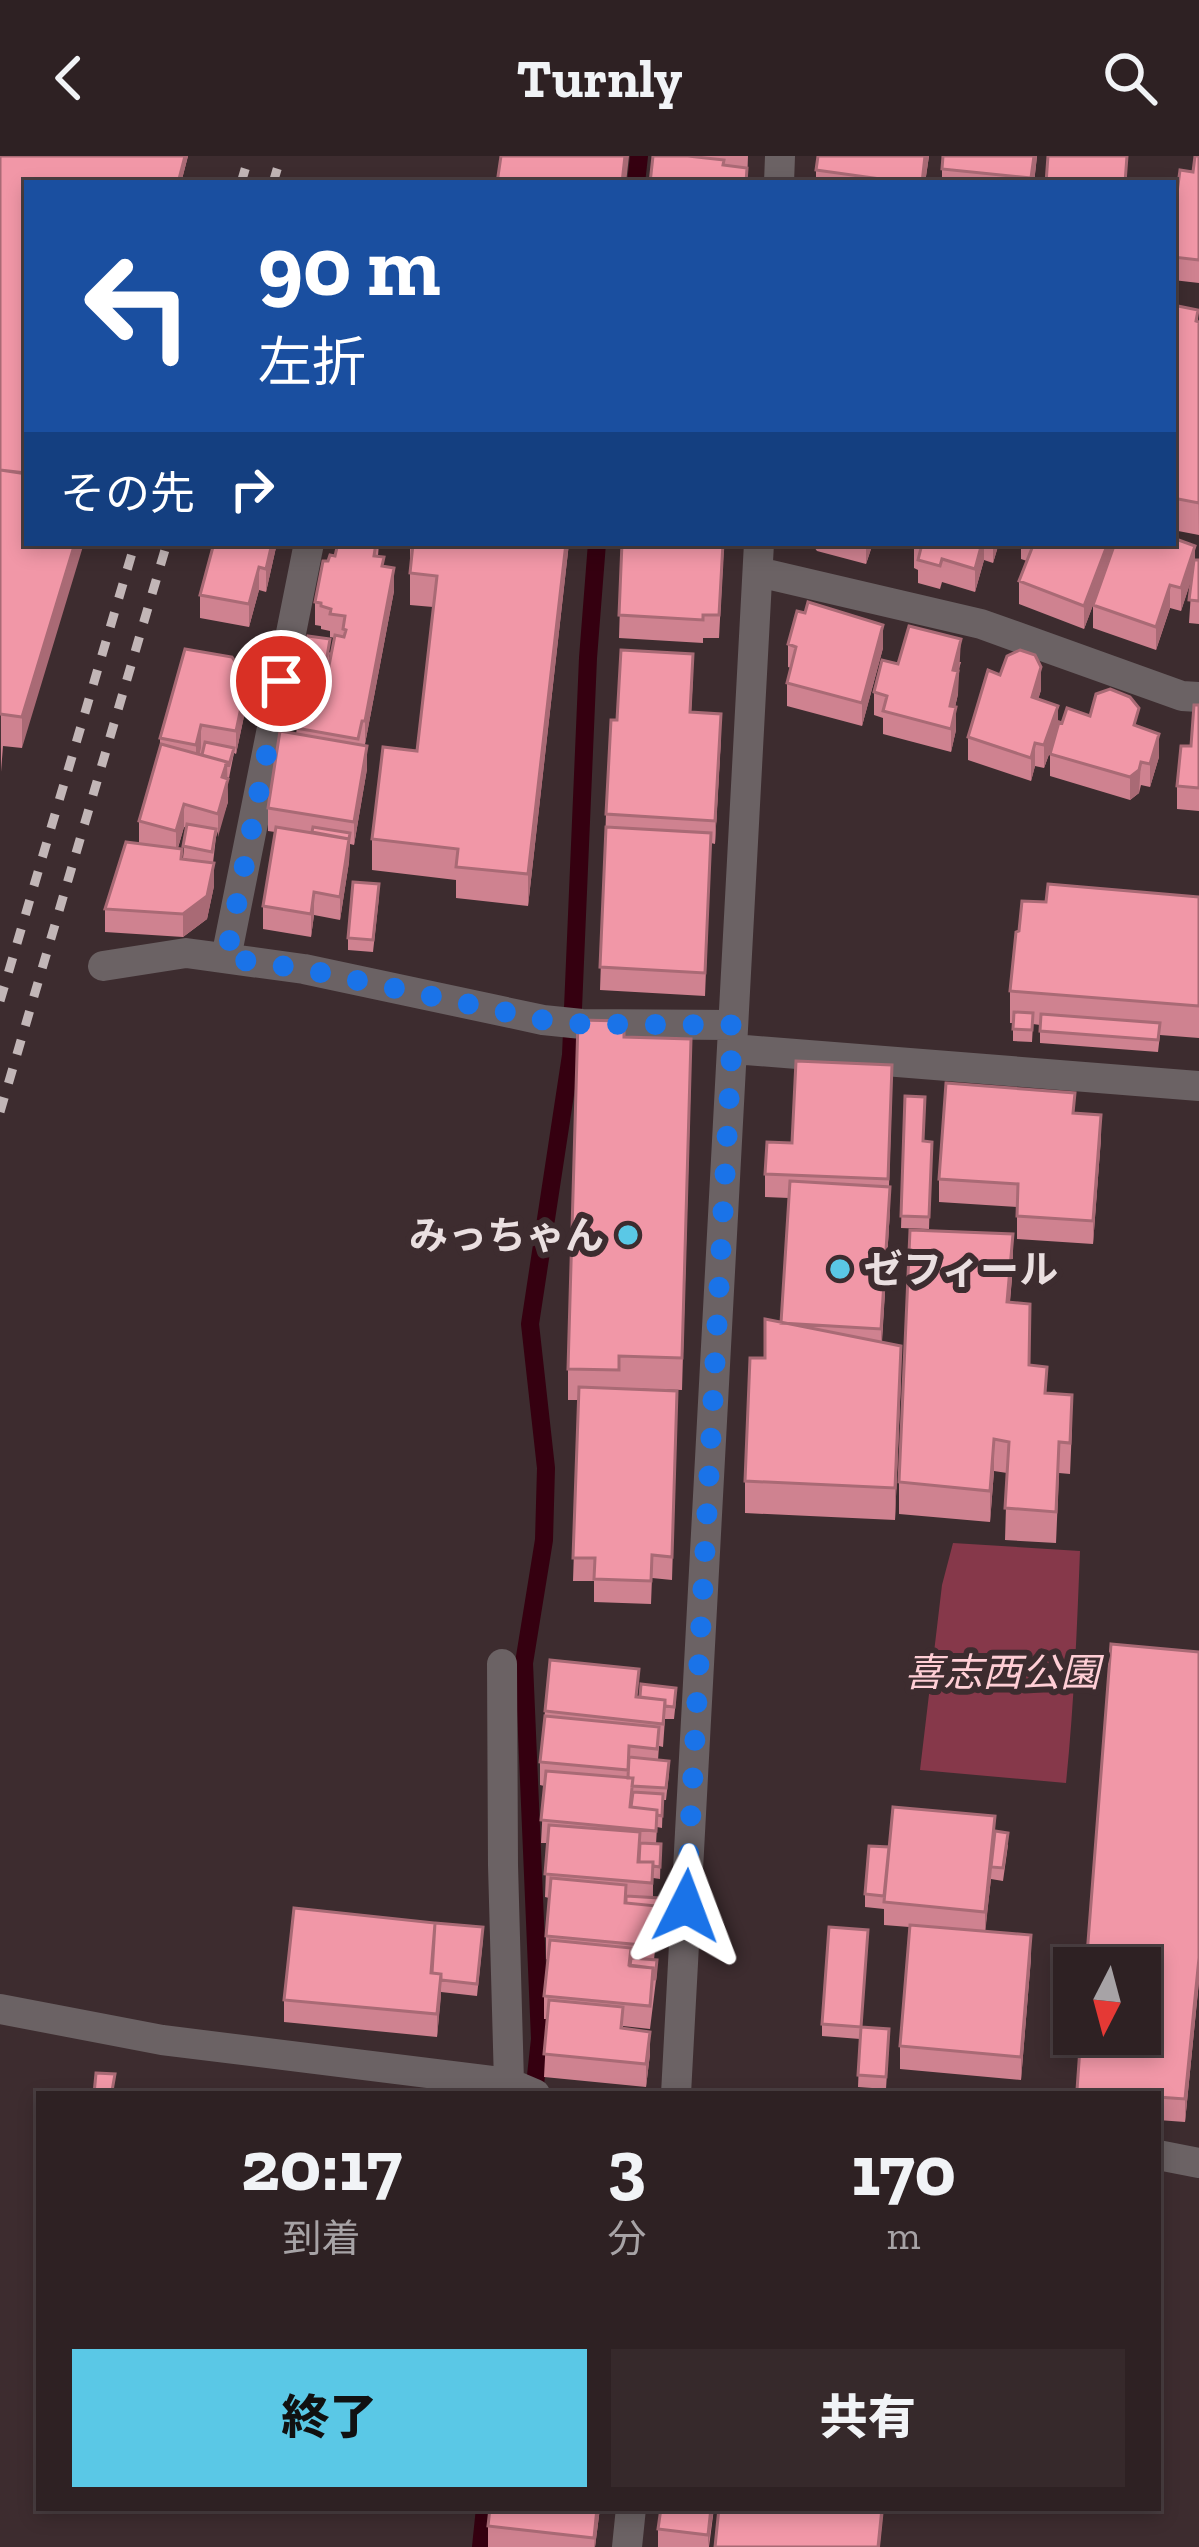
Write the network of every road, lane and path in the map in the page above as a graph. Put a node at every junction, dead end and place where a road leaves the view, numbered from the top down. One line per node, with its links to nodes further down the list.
1 (308, 546): 4 (street)
2 (759, 558): 3 (street); 6 (street)
3 (1199, 697)
4 (226, 958): 5 (street); 6 (street)
5 (103, 966)
6 (733, 1037): 7 (street); 11 (street)
7 (1199, 1086)
8 (502, 1664): 10 (street)
9 (0, 2009): 10 (street)
10 (523, 2089)
11 (676, 2091)
12 (1161, 2156): 13 (street)
13 (1199, 2163)
14 (631, 2511): 15 (street)
15 (627, 2547)

